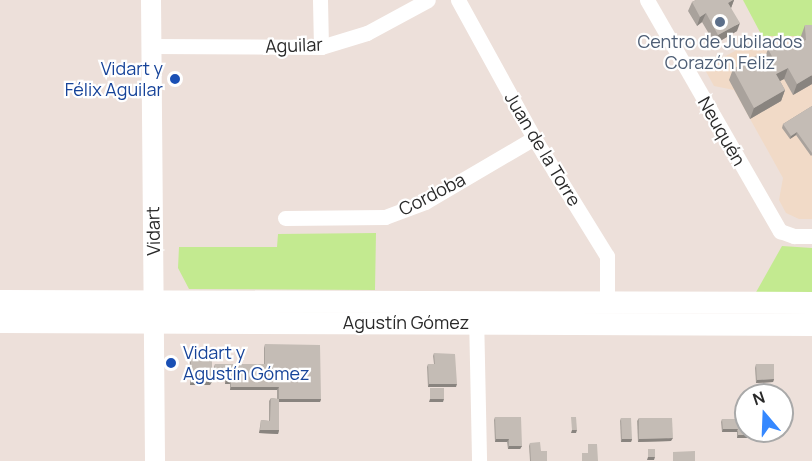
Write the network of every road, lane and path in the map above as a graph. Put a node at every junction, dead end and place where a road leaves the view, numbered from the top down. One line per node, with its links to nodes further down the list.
1 (151, 0): 6 (street, Vidart)
2 (321, 0): 7 (street)
3 (428, 0): 7 (street, Aguilar)
4 (458, 0): 8 (street, Juan de la Torre)
5 (647, 0): 10 (street, Neuquén)
6 (151, 46): 7 (street, Aguilar); 15 (street, Vidart)
7 (321, 47)
8 (534, 138): 9 (street, Cordoba); 12 (street, Juan de la Torre)
9 (285, 218)
10 (812, 236)
11 (0, 301): 15 (main road, Agustín Gómez)
12 (607, 302): 13 (main road, Agustín Gómez); 14 (main road, Agustín Gómez)
13 (812, 303)
14 (476, 311): 15 (main road, Agustín Gómez); 17 (main road, Agustín Gómez); 19 (street)
15 (155, 312): 16 (main road, Agustín Gómez); 18 (street, Vidart)
16 (0, 322)
17 (812, 325)
18 (155, 461)
19 (479, 461)

